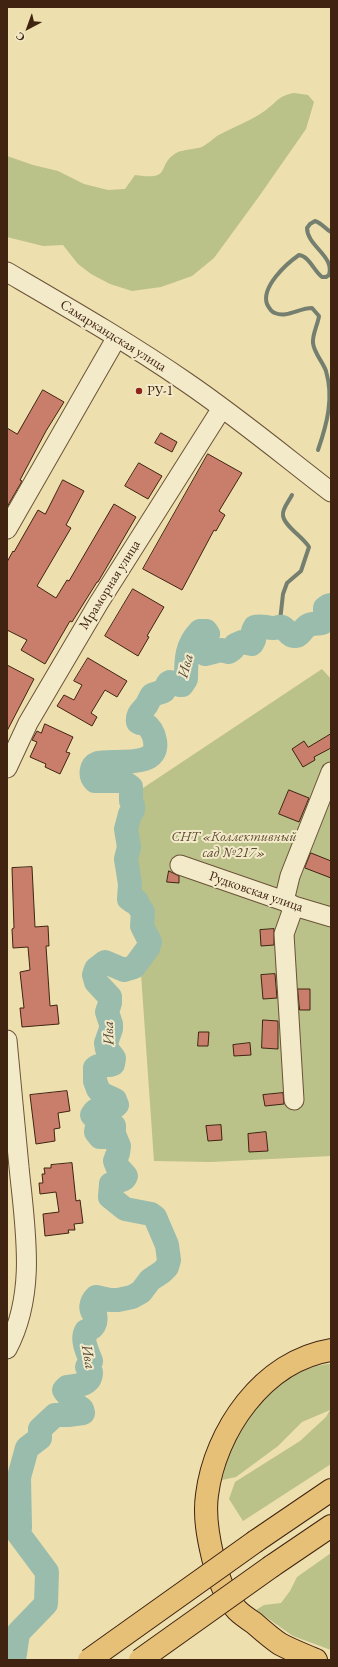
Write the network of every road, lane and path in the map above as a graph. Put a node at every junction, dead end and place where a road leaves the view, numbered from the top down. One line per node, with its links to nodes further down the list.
1 (7, 272): 2 (street, Самаркандская улица)
2 (117, 337): 3 (street, Самаркандская улица); 5 (street)
3 (222, 408): 4 (street, Самаркандская улица); 6 (street, Мраморная улица)
4 (331, 492)
5 (7, 529)
6 (7, 768)
7 (331, 772): 9 (street)
8 (180, 865): 9 (street, Рудковская улица)
9 (289, 904): 10 (street, Рудковская улица); 12 (street)
10 (331, 917)
11 (7, 1040): 13 (street)
12 (294, 1100)
13 (7, 1349)
14 (331, 1350): 16 (main road)
15 (331, 1357): 16 (main road)
16 (300, 1360): 21 (main road)
17 (331, 1490): 19 (main road, bridge)
18 (331, 1526): 20 (main road, bridge)
19 (89, 1660)
20 (140, 1660)
21 (316, 1660)

